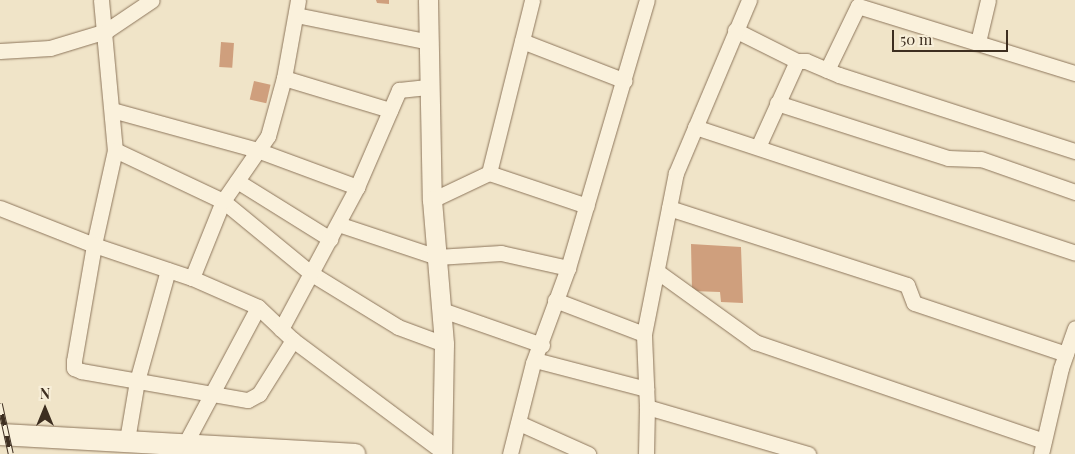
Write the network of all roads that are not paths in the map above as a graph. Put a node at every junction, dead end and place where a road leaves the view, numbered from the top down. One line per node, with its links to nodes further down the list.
1 (101, 0): 11 (street)
2 (152, 0): 11 (street)
3 (298, 0): 9 (street)
4 (428, 0): 13 (street)
5 (532, 0): 12 (street)
6 (647, 0): 20 (street)
7 (749, 0): 10 (street)
8 (988, 0): 14 (street)
9 (296, 15): 13 (street); 19 (street)
10 (735, 30): 16 (street); 25 (street)
11 (106, 31): 15 (street); 23 (street)
12 (522, 41): 20 (street); 30 (street)
13 (430, 42): 21 (street)
14 (978, 42): 17 (street); 18 (street)
15 (0, 51)
16 (796, 61): 17 (street); 22 (street)
17 (827, 70): 29 (street)
18 (1075, 73)
19 (284, 78): 24 (street); 28 (street)
20 (625, 81): 36 (street)
21 (430, 87): 24 (street); 34 (street)
22 (777, 103): 26 (street); 33 (street)
23 (112, 110): 27 (street); 28 (street)
24 (390, 110): 32 (street)
25 (695, 127): 26 (street); 38 (street)
26 (758, 147): 42 (street)
27 (115, 150): 35 (street); 41 (street)
28 (257, 150): 31 (street); 32 (street)
29 (1075, 151)
30 (489, 172): 34 (street); 36 (street)
31 (237, 181): 35 (street); 40 (street)
32 (357, 187): 39 (street)
33 (1075, 192)
34 (432, 200): 43 (street)
35 (223, 201): 47 (street); 48 (street)
36 (587, 206): 44 (street)
37 (0, 208): 41 (street)
38 (669, 208): 46 (street); 58 (street)
39 (338, 224): 40 (street); 43 (street)
40 (330, 239): 47 (street)
41 (94, 245): 45 (street); 60 (street)
42 (1075, 253)
43 (437, 257): 44 (street); 51 (street)
44 (568, 268): 49 (street)
45 (168, 270): 48 (street); 60 (street)
46 (658, 272): 54 (street); 68 (street)
47 (312, 274): 52 (street); 56 (street)
48 (192, 278): 50 (street)
49 (555, 300): 54 (street); 57 (street)
50 (258, 307): 52 (street); 62 (street)
51 (442, 310): 56 (street); 57 (street)
52 (281, 328): 55 (street)
53 (1075, 328): 58 (street)
54 (644, 334): 61 (street)
55 (293, 340): 62 (street); 69 (street)
56 (444, 344): 69 (street)
57 (542, 345): 59 (street)
58 (1066, 354): 68 (street)
59 (535, 360): 61 (street); 64 (street)
60 (137, 381): 62 (street); 66 (street)
61 (646, 388): 63 (street)
62 (209, 393): 67 (street)
63 (647, 407): 73 (street); 74 (street)
64 (519, 423): 71 (street); 72 (street)
65 (0, 434): 66 (main road)
66 (127, 440): 67 (main road)
67 (185, 444): 70 (main road)
68 (1043, 448)
69 (442, 452)
70 (354, 454)
71 (510, 454)
72 (588, 454)
73 (646, 454)
74 (808, 454)

